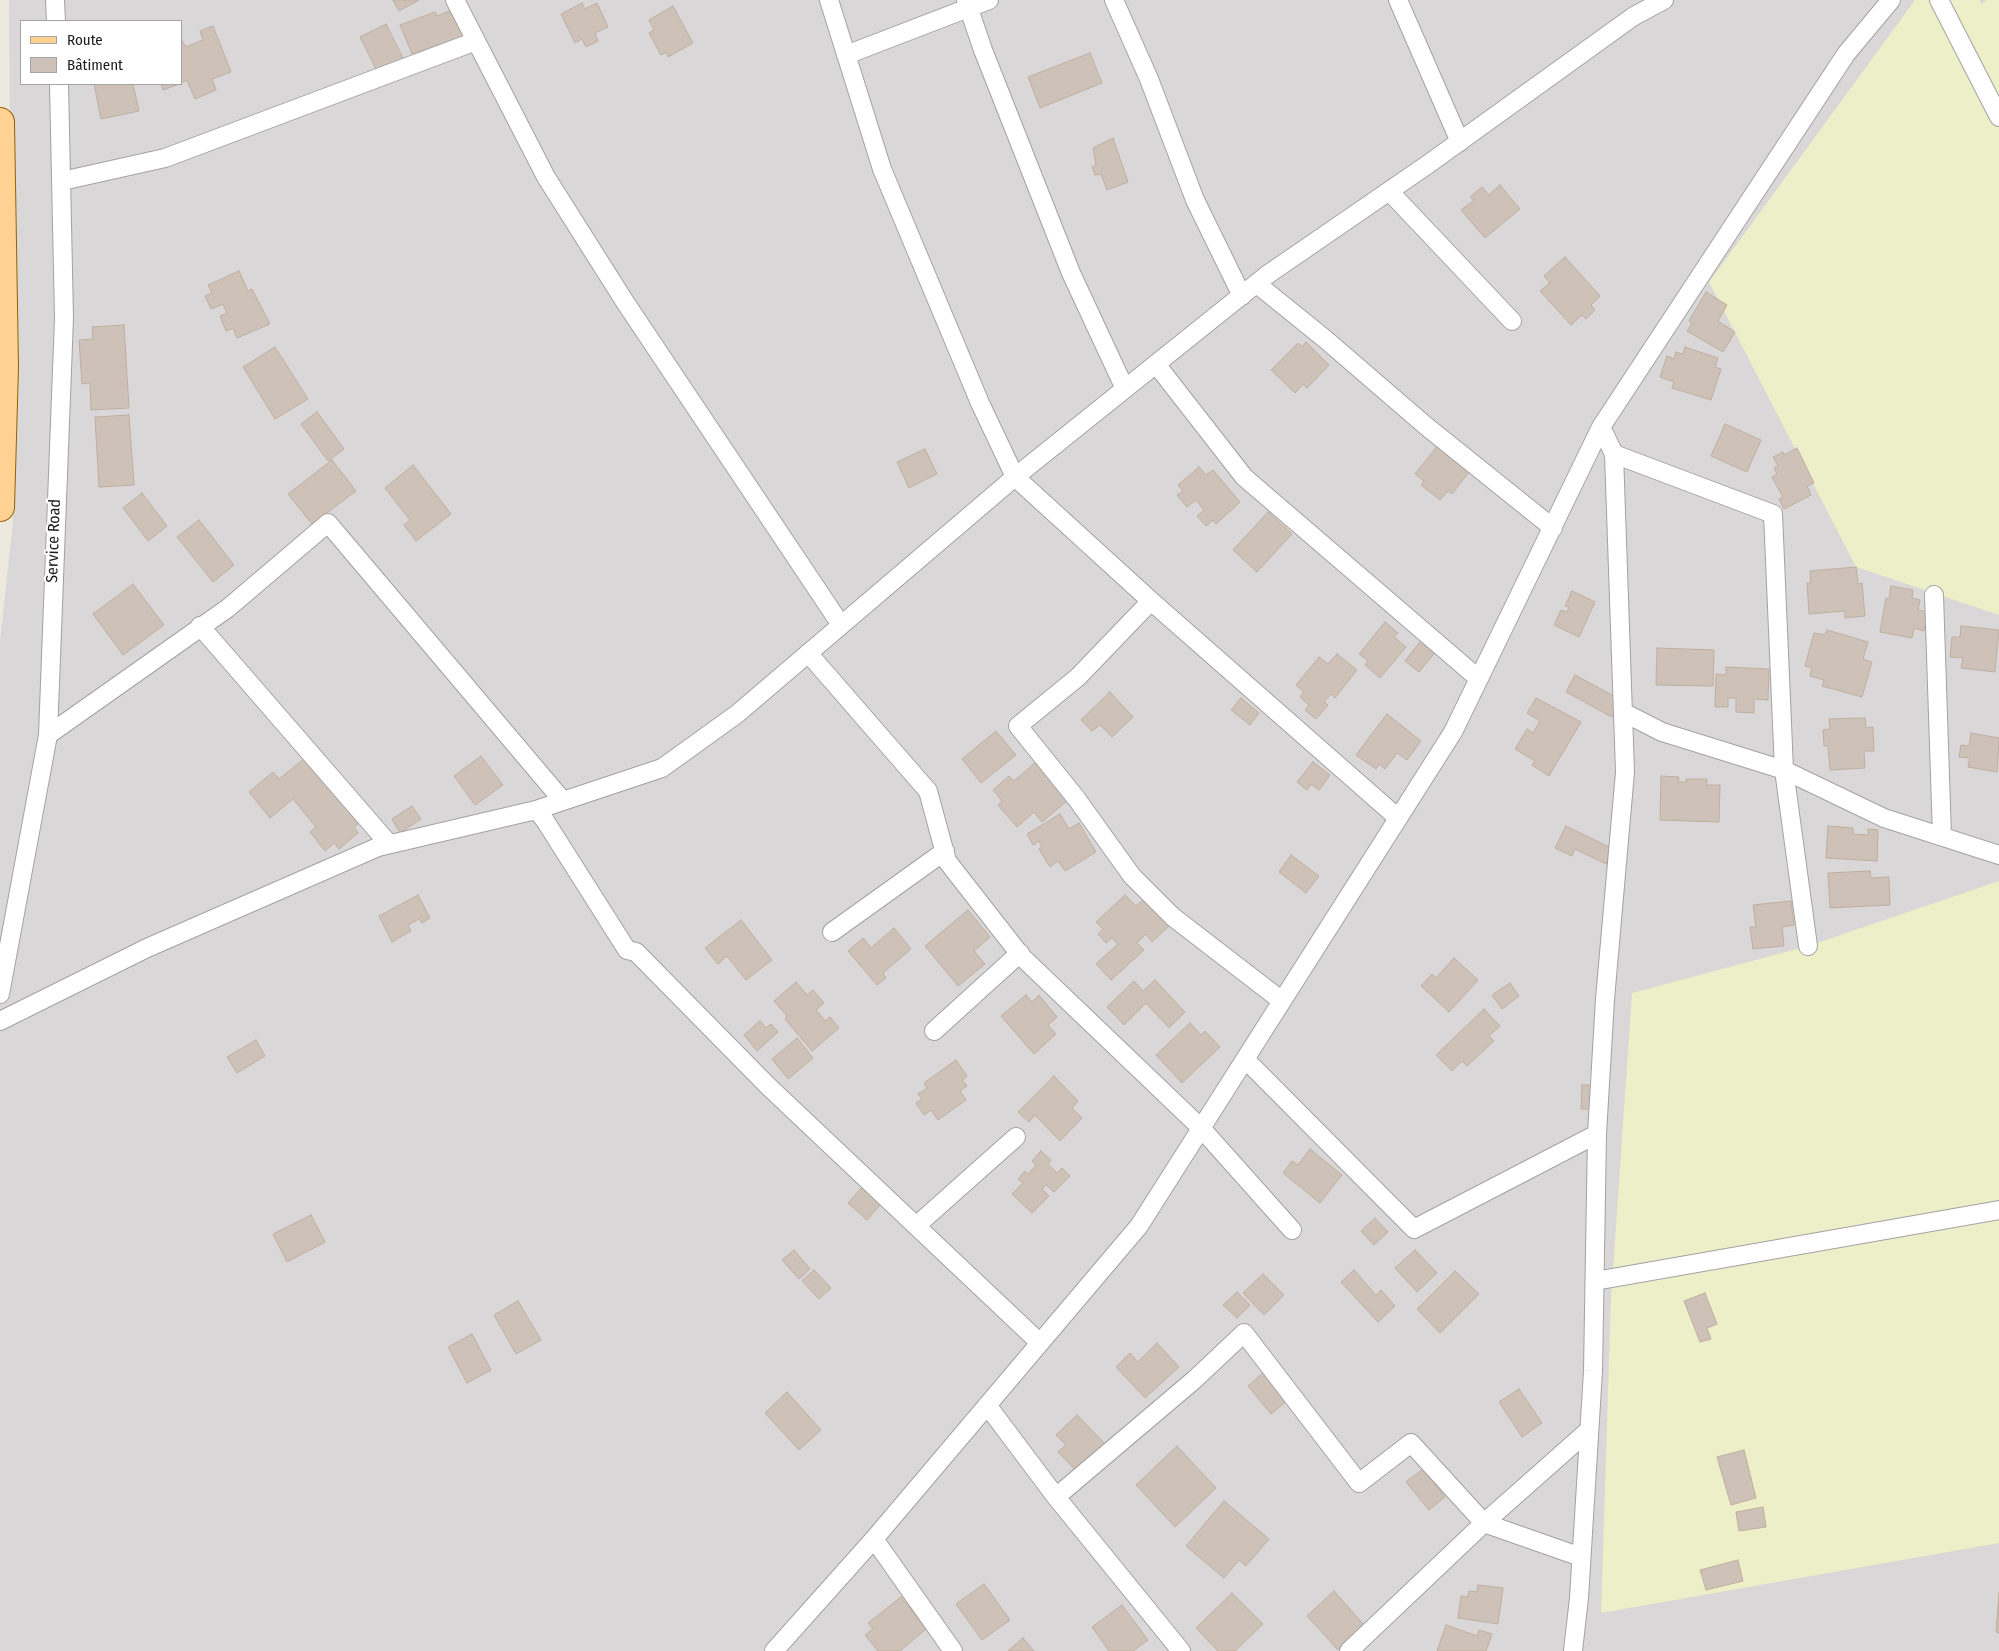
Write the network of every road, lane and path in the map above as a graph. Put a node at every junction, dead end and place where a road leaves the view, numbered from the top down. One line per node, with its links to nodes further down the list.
1 (56, 0): 11 (street)
2 (456, 0): 12 (street)
3 (829, 0): 13 (street)
4 (989, 0): 10 (street)
5 (1114, 0): 21 (street)
6 (1398, 0): 17 (street)
7 (1664, 0): 17 (street)
8 (1891, 0): 25 (street)
9 (1939, 0): 15 (street)
10 (967, 4): 13 (street); 24 (street)
11 (56, 20)
12 (476, 41): 18 (street); 32 (street)
13 (846, 56): 27 (street)
14 (58, 85): 18 (street, Service Road)
15 (1999, 117)
16 (0, 122): 28 (main road)
17 (1460, 142): 19 (street)
18 (62, 181): 37 (street, Service Road)
19 (1389, 191): 20 (street); 22 (street)
20 (1257, 284): 21 (street); 29 (street)
21 (1242, 296): 23 (street)
22 (1512, 320)
23 (1156, 364): 24 (street); 35 (street)
24 (1125, 389): 27 (street)
25 (1601, 428): 26 (street); 29 (street)
26 (1614, 454): 36 (street); 38 (street)
27 (1015, 477): 31 (street); 32 (street)
28 (0, 507)
29 (1553, 528): 35 (street)
30 (1934, 595): 42 (street)
31 (1151, 601): 41 (street); 50 (street)
32 (841, 625): 34 (street)
33 (200, 626): 37 (street); 39 (street); 43 (street)
34 (808, 653): 39 (street); 44 (street)
35 (1479, 679): 41 (street)
36 (1623, 712): 38 (street); 55 (street)
37 (48, 734): 49 (street, Service Road)
38 (1784, 770): 42 (street); 47 (street)
39 (564, 801): 40 (street)
40 (536, 810): 43 (street); 58 (street)
41 (1398, 818): 50 (street)
42 (1942, 836): 45 (street)
43 (389, 844): 51 (street)
44 (944, 851): 46 (street); 48 (street)
45 (1999, 855)
46 (832, 932)
47 (1808, 946)
48 (1020, 953): 52 (street); 54 (street)
49 (0, 994)
50 (1282, 1001): 53 (street)
51 (0, 1021)
52 (934, 1031)
53 (1245, 1059): 54 (street); 55 (street)
54 (1201, 1128): 59 (street); 61 (street)
55 (1597, 1134): 60 (street)
56 (1016, 1137): 58 (street)
57 (1999, 1210): 60 (street)
58 (916, 1226): 61 (street)
59 (1292, 1230)
60 (1595, 1281): 63 (street)
61 (1040, 1343): 62 (street)
62 (987, 1405): 64 (street); 66 (street)
63 (1589, 1430): 65 (street); 67 (street)
64 (1056, 1496): 65 (street); 70 (street)
65 (1484, 1523): 67 (street); 71 (street)
66 (874, 1539): 68 (street); 69 (street)
67 (1582, 1557): 72 (street)
68 (774, 1651)
69 (953, 1651)
70 (1181, 1651)
71 (1349, 1651)
72 (1573, 1651)

